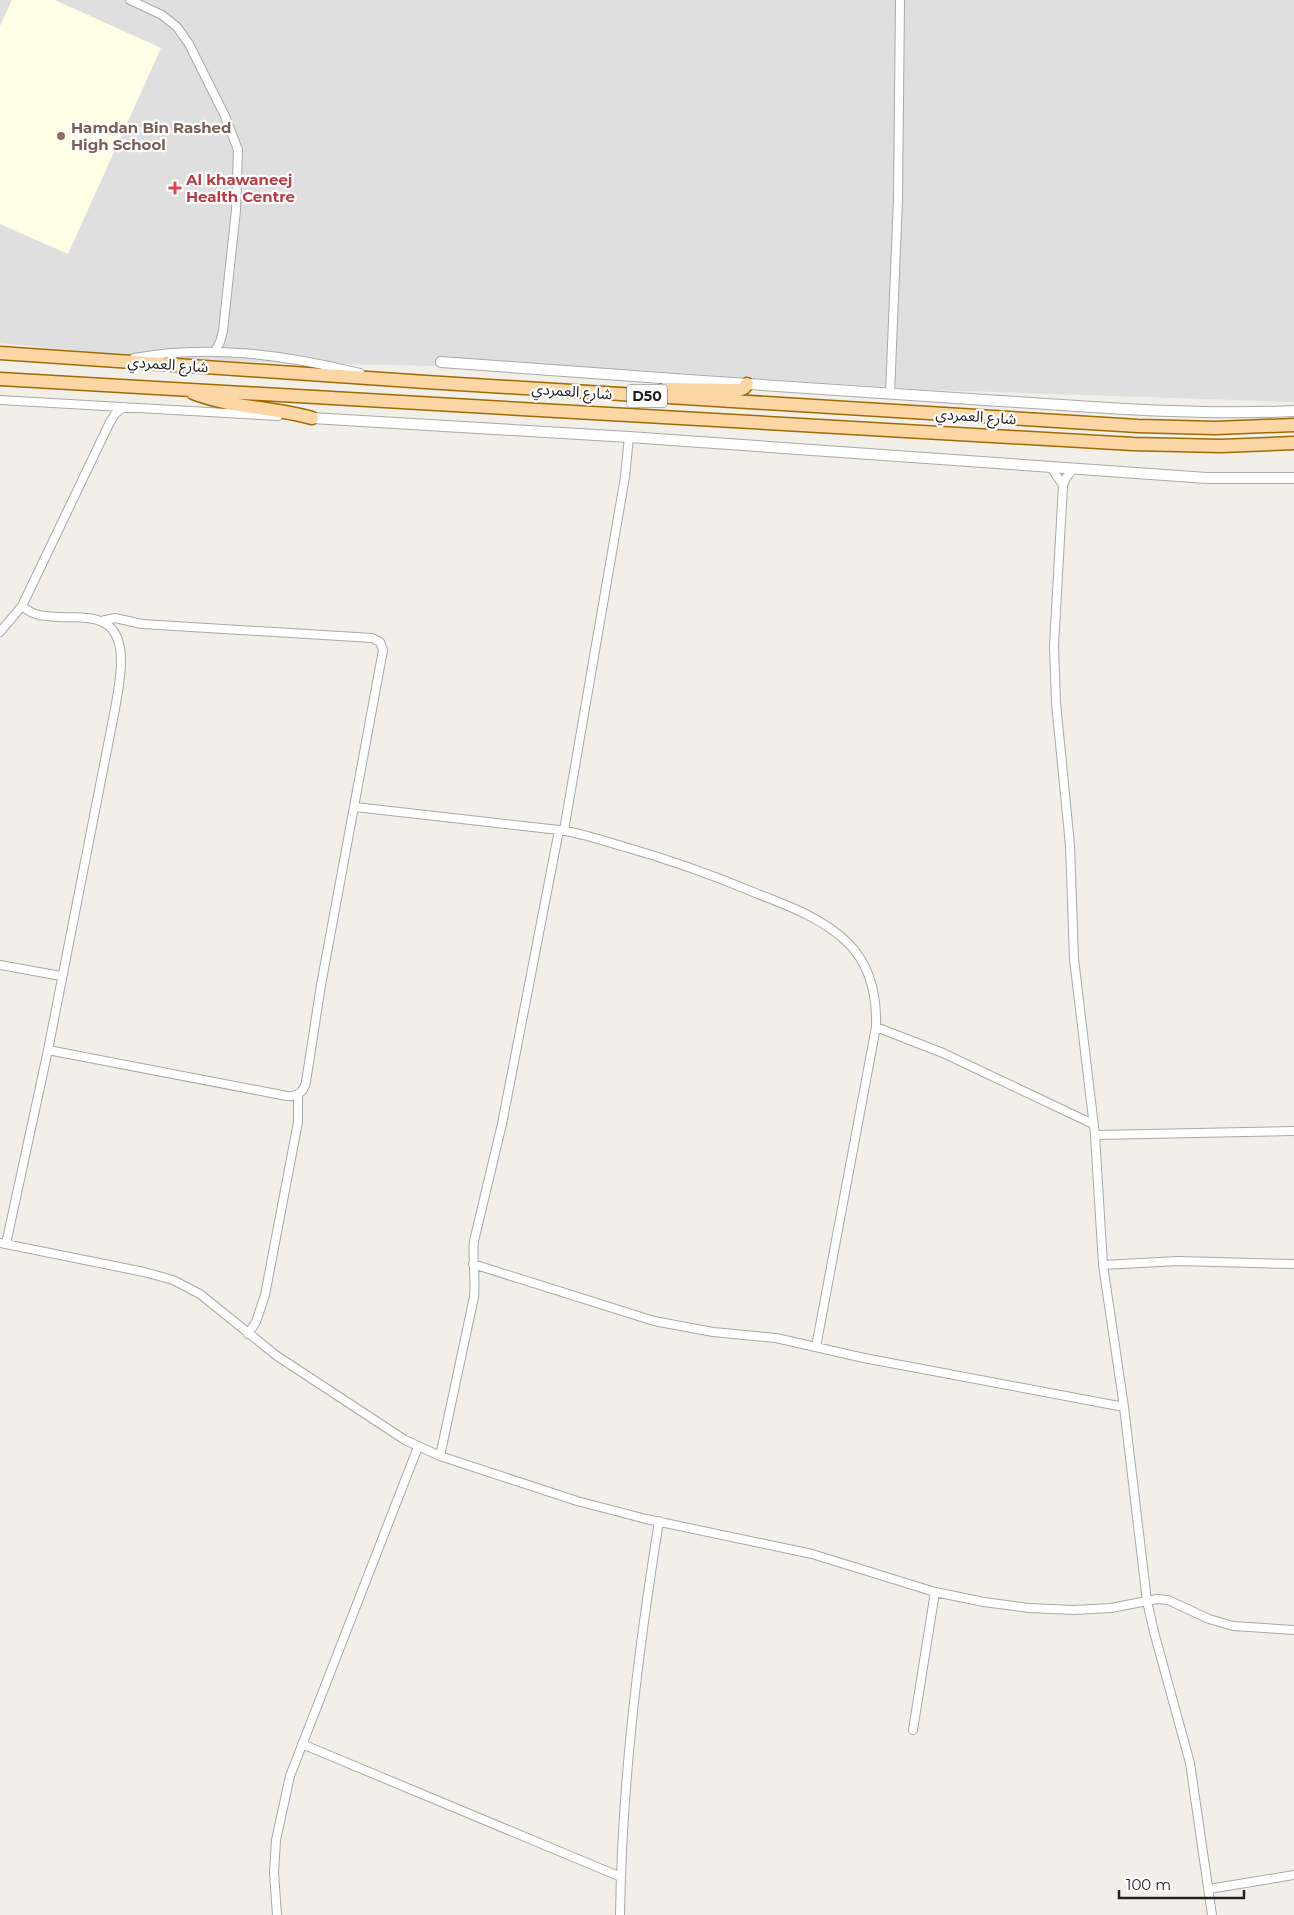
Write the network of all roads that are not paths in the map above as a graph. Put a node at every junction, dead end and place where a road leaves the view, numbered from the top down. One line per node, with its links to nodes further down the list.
1 (130, 0): 3 (street)
2 (900, 0): 12 (street)
3 (215, 351): 5 (street); 8 (street)
4 (0, 353): 5 (main road, شارع العمردي / D50)
5 (118, 361): 8 (main road, شارع العمردي / D50)
6 (441, 362): 9 (street)
7 (0, 379): 10 (main road, شارع العمردي / D50)
8 (384, 379): 11 (main road, شارع العمردي / D50)
9 (747, 384): 11 (main road); 12 (street)
10 (182, 388): 17 (main road); 21 (main road, شارع العمردي / D50)
11 (609, 393): 19 (main road, شارع العمردي / D50)
12 (890, 394): 16 (street)
13 (0, 400): 14 (street)
14 (100, 405): 15 (street); 18 (street)
15 (124, 407): 17 (street); 18 (street)
16 (1294, 411)
17 (312, 418): 20 (street)
18 (110, 422): 26 (street)
19 (1294, 426)
20 (629, 437): 22 (street); 30 (street)
21 (1294, 444)
22 (1050, 466): 23 (street); 25 (street)
23 (1074, 468): 24 (street); 25 (street)
24 (1294, 478)
25 (1063, 485): 36 (street)
26 (22, 606): 27 (street); 28 (street)
27 (101, 621): 29 (street); 32 (street)
28 (0, 632)
29 (355, 808): 30 (street); 35 (street)
30 (562, 830): 33 (street); 40 (street)
31 (0, 965): 32 (street)
32 (62, 976): 34 (street)
33 (876, 1027): 36 (street); 44 (street)
34 (48, 1050): 35 (street); 39 (street)
35 (298, 1095): 43 (street)
36 (1093, 1124): 38 (street)
37 (1294, 1131): 38 (street)
38 (1095, 1135): 42 (street)
39 (3, 1244): 43 (street)
40 (473, 1264): 44 (street); 47 (street)
41 (1294, 1264): 42 (street)
42 (1103, 1265): 45 (street)
43 (248, 1334): 46 (street)
44 (816, 1346): 45 (street)
45 (1124, 1407): 50 (street)
46 (418, 1447): 47 (street); 53 (street)
47 (440, 1456): 48 (street)
48 (660, 1521): 49 (street); 55 (street)
49 (935, 1592): 50 (street); 52 (street)
50 (1147, 1601): 51 (street); 56 (street)
51 (1294, 1630)
52 (913, 1730)
53 (302, 1744): 55 (street); 57 (street)
54 (1294, 1875): 56 (street)
55 (621, 1876): 58 (street)
56 (1208, 1889): 59 (street)
57 (277, 1915)
58 (620, 1915)
59 (1212, 1915)

